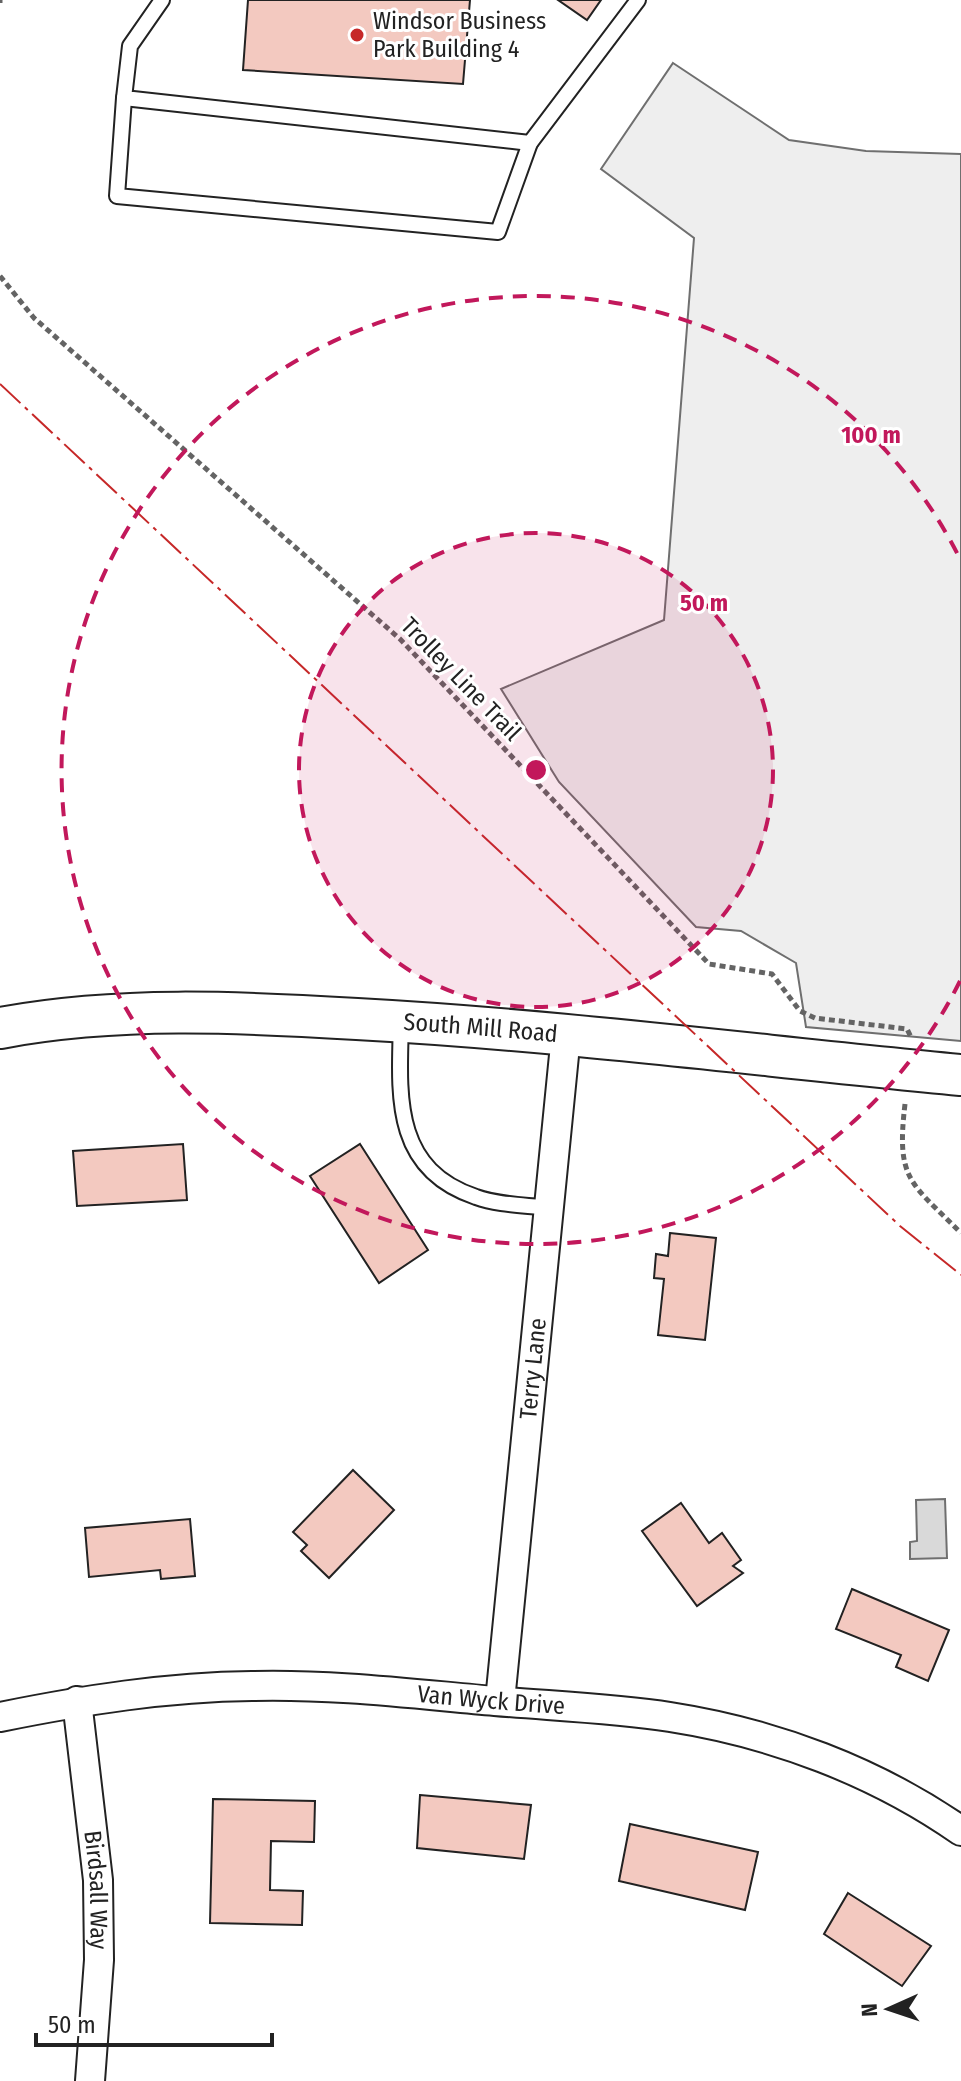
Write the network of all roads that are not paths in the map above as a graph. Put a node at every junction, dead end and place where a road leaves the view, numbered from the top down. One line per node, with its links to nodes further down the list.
1 (162, 0): 3 (lane)
2 (638, 0): 4 (lane)
3 (124, 98): 4 (lane); 4 (lane)
4 (530, 143)
5 (401, 1021): 6 (main road, South Mill Road); 7 (main road, South Mill Road); 9 (lane)
6 (0, 1028)
7 (566, 1035): 8 (main road, South Mill Road); 9 (street, Terry Lane)
8 (961, 1075)
9 (549, 1208): 11 (street, Terry Lane)
10 (77, 1701): 11 (street, Van Wyck Drive); 12 (street, Van Wyck Drive); 14 (street, Birdsall Way)
11 (500, 1701): 13 (street, Van Wyck Drive)
12 (0, 1717)
13 (961, 1831)
14 (90, 2081)

